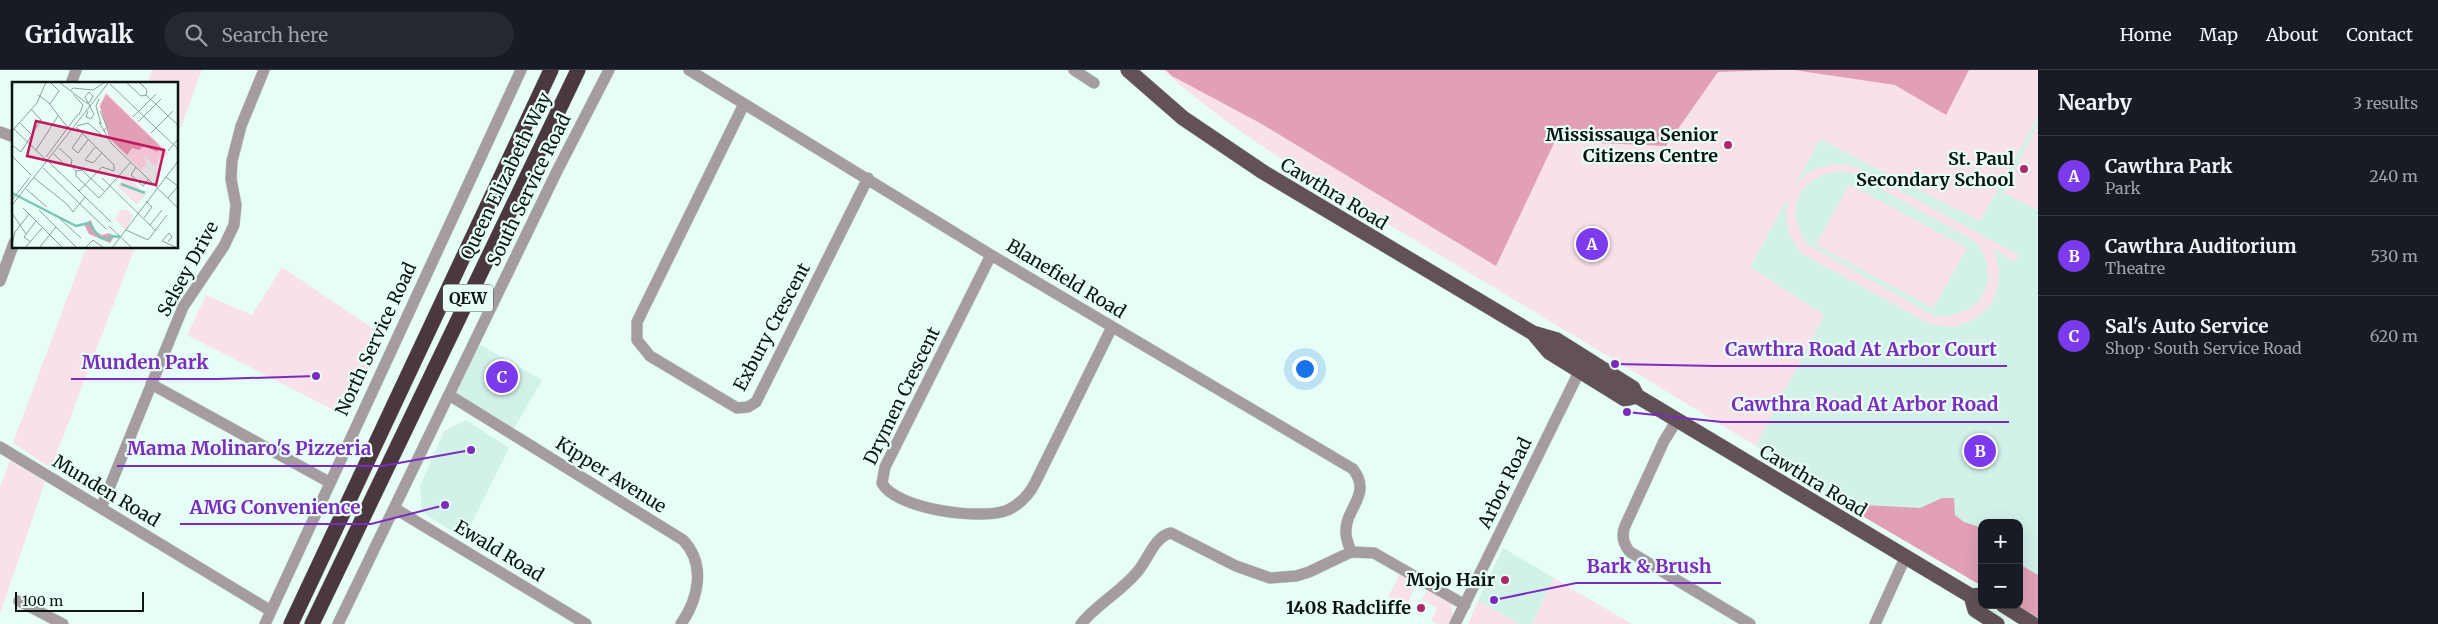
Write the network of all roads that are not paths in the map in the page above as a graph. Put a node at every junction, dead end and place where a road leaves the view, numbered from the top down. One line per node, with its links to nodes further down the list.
1 (264, 70): 21 (street, Selsey Drive)
2 (520, 70): 25 (street, North Service Road)
3 (542, 70): 14 (highway)
4 (551, 70): 14 (highway, Queen Elizabeth Way / QEW)
5 (578, 70): 40 (highway, Queen Elizabeth Way / QEW)
6 (609, 70): 22 (street, South Service Road)
7 (689, 70): 11 (street, Blanefield Road)
8 (1074, 70): 10 (street)
9 (1128, 70): 20 (main road, Cawthra Road)
10 (1094, 83)
11 (744, 104): 15 (street, Blanefield Road); 15 (street, Exbury Crescent)
12 (0, 132): 13 (street)
13 (12, 136)
14 (511, 156): 39 (highway, Queen Elizabeth Way / QEW)
15 (868, 178): 17 (street, Blanefield Road)
16 (12, 248): 18 (street)
17 (991, 255): 19 (street, Blanefield Road); 19 (street, Drymen Crescent)
18 (0, 281)
19 (1112, 327): 28 (street, Blanefield Road)
20 (1583, 365): 23 (main road, Cawthra Road); 32 (street, Arbor Road)
21 (152, 384): 25 (street); 26 (street, Selsey Drive)
22 (448, 395): 27 (street, South Service Road); 36 (street, Kipper Avenue)
23 (1677, 420): 29 (main road, Cawthra Road); 45 (street)
24 (0, 446): 26 (street, Munden Road)
25 (329, 482): 34 (street, North Service Road)
26 (101, 508): 34 (street, Munden Road)
27 (394, 508): 41 (street, South Service Road); 42 (street, Ewald Road)
28 (1351, 552): 32 (street); 43 (street)
29 (1905, 558): 30 (main road, Cawthra Road); 46 (street)
30 (1976, 595): 47 (main road, Cawthra Road)
31 (19, 601): 35 (street)
32 (1465, 605): 44 (street, Arbor Road)
33 (2009, 609): 48 (main road)
34 (271, 611): 38 (street, North Service Road)
35 (44, 619): 37 (street)
36 (687, 622)
37 (63, 624)
38 (265, 624)
39 (291, 624)
40 (312, 624)
41 (338, 624)
42 (586, 624)
43 (1081, 624)
44 (1455, 624)
45 (1750, 624)
46 (1875, 624)
47 (1997, 624)
48 (2033, 624)

